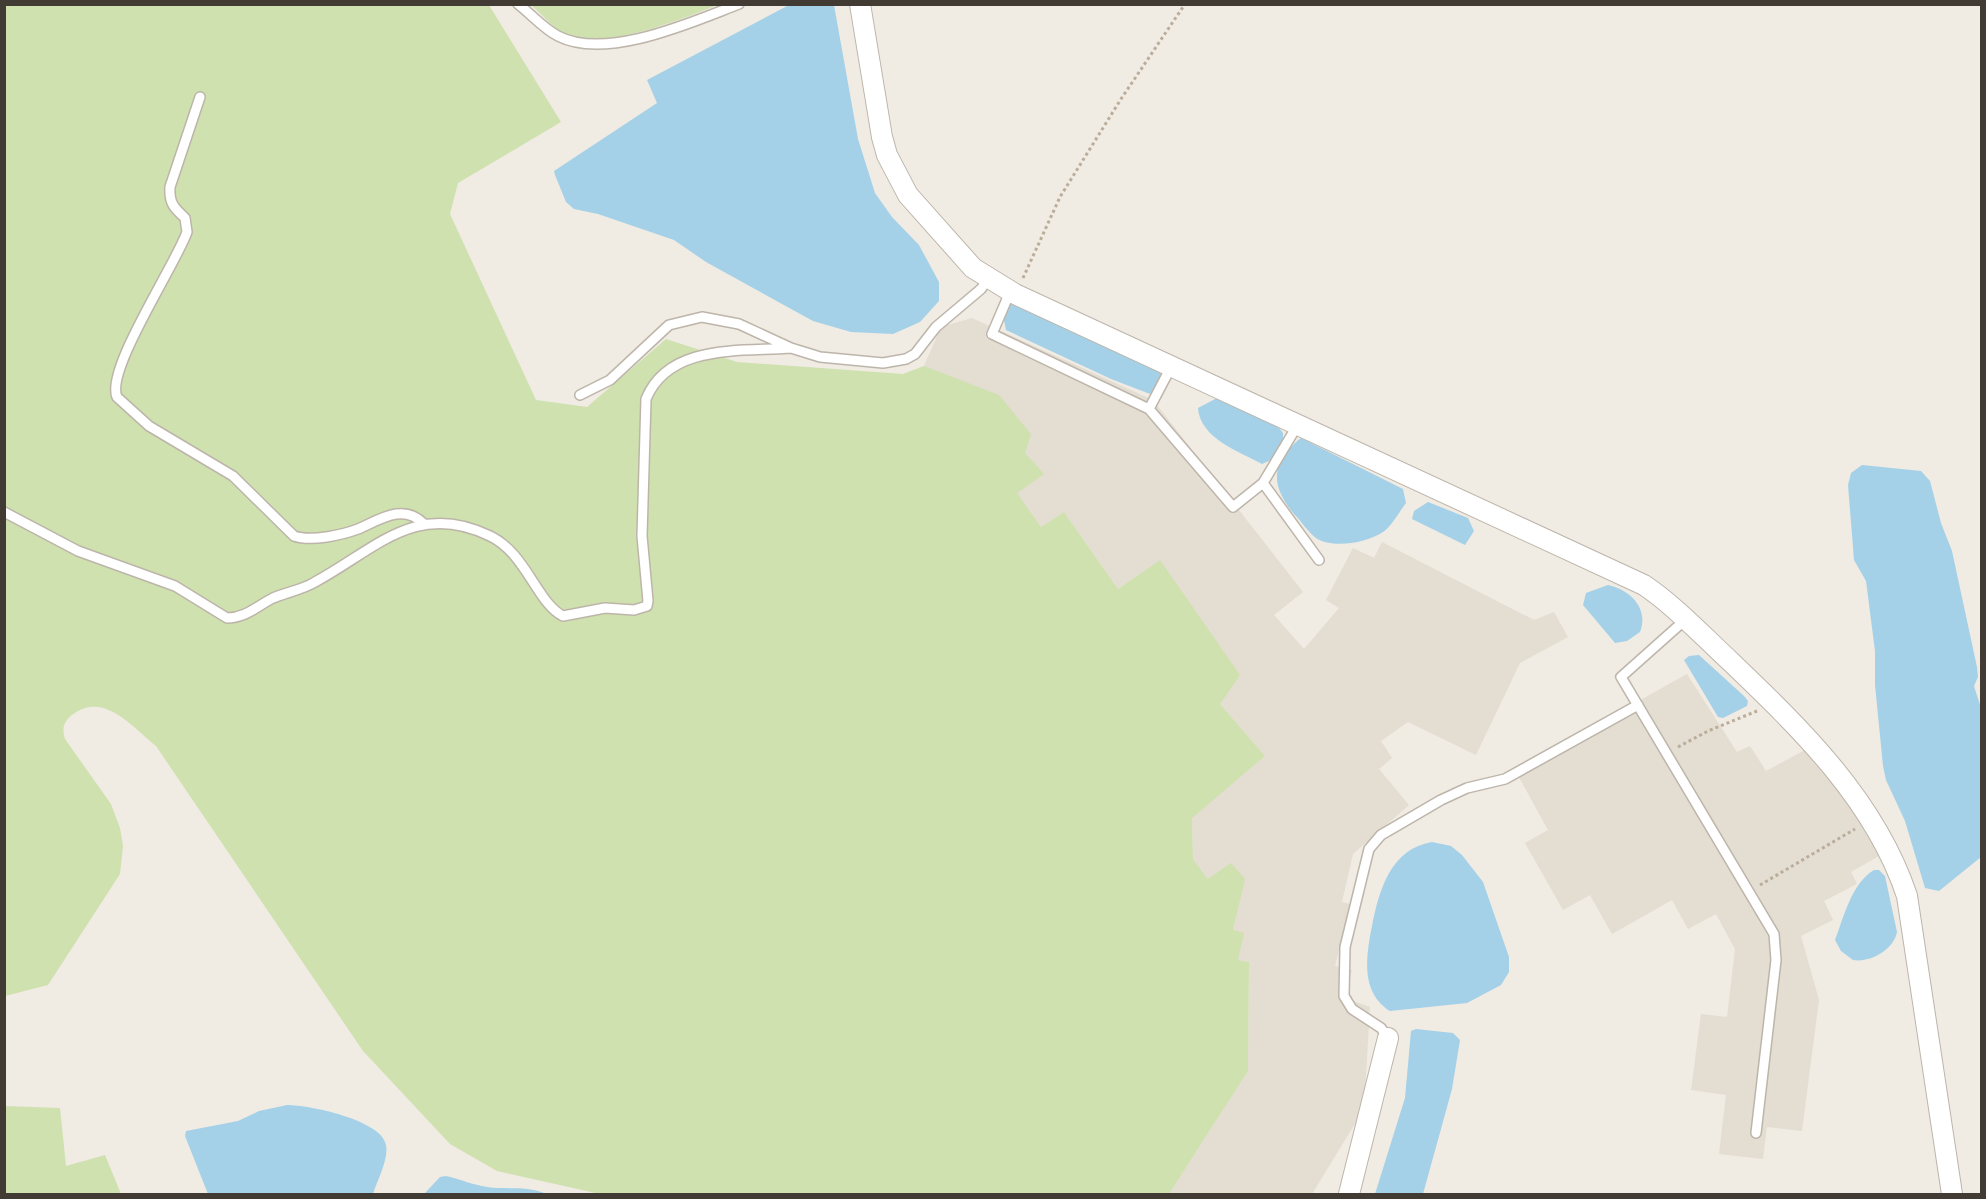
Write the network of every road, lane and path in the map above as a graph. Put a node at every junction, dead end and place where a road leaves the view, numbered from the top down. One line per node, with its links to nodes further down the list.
1 (518, 4): 2 (lane)
2 (739, 4)
3 (860, 4): 6 (street)
4 (1185, 4): 7 (path)
5 (200, 97): 16 (lane)
6 (988, 279): 7 (street); 8 (lane)
7 (1013, 293): 9 (street); 11 (lane)
8 (791, 348): 10 (lane); 16 (lane)
9 (1171, 367): 11 (lane); 12 (street)
10 (580, 395)
11 (1149, 409): 13 (lane)
12 (1297, 426): 13 (lane); 18 (street)
13 (1263, 483): 17 (lane)
14 (4, 503): 15 (lane)
15 (8, 514): 16 (lane)
16 (423, 523)
17 (1319, 560)
18 (1685, 620): 19 (street); 20 (lane)
19 (1775, 704): 21 (path); 22 (street)
20 (1638, 705): 21 (lane); 24 (lane)
21 (1666, 753): 23 (lane)
22 (1870, 821): 23 (path); 27 (street)
23 (1749, 891): 25 (lane)
24 (1388, 1038): 26 (street)
25 (1756, 1133)
26 (1349, 1194)
27 (1952, 1194)

